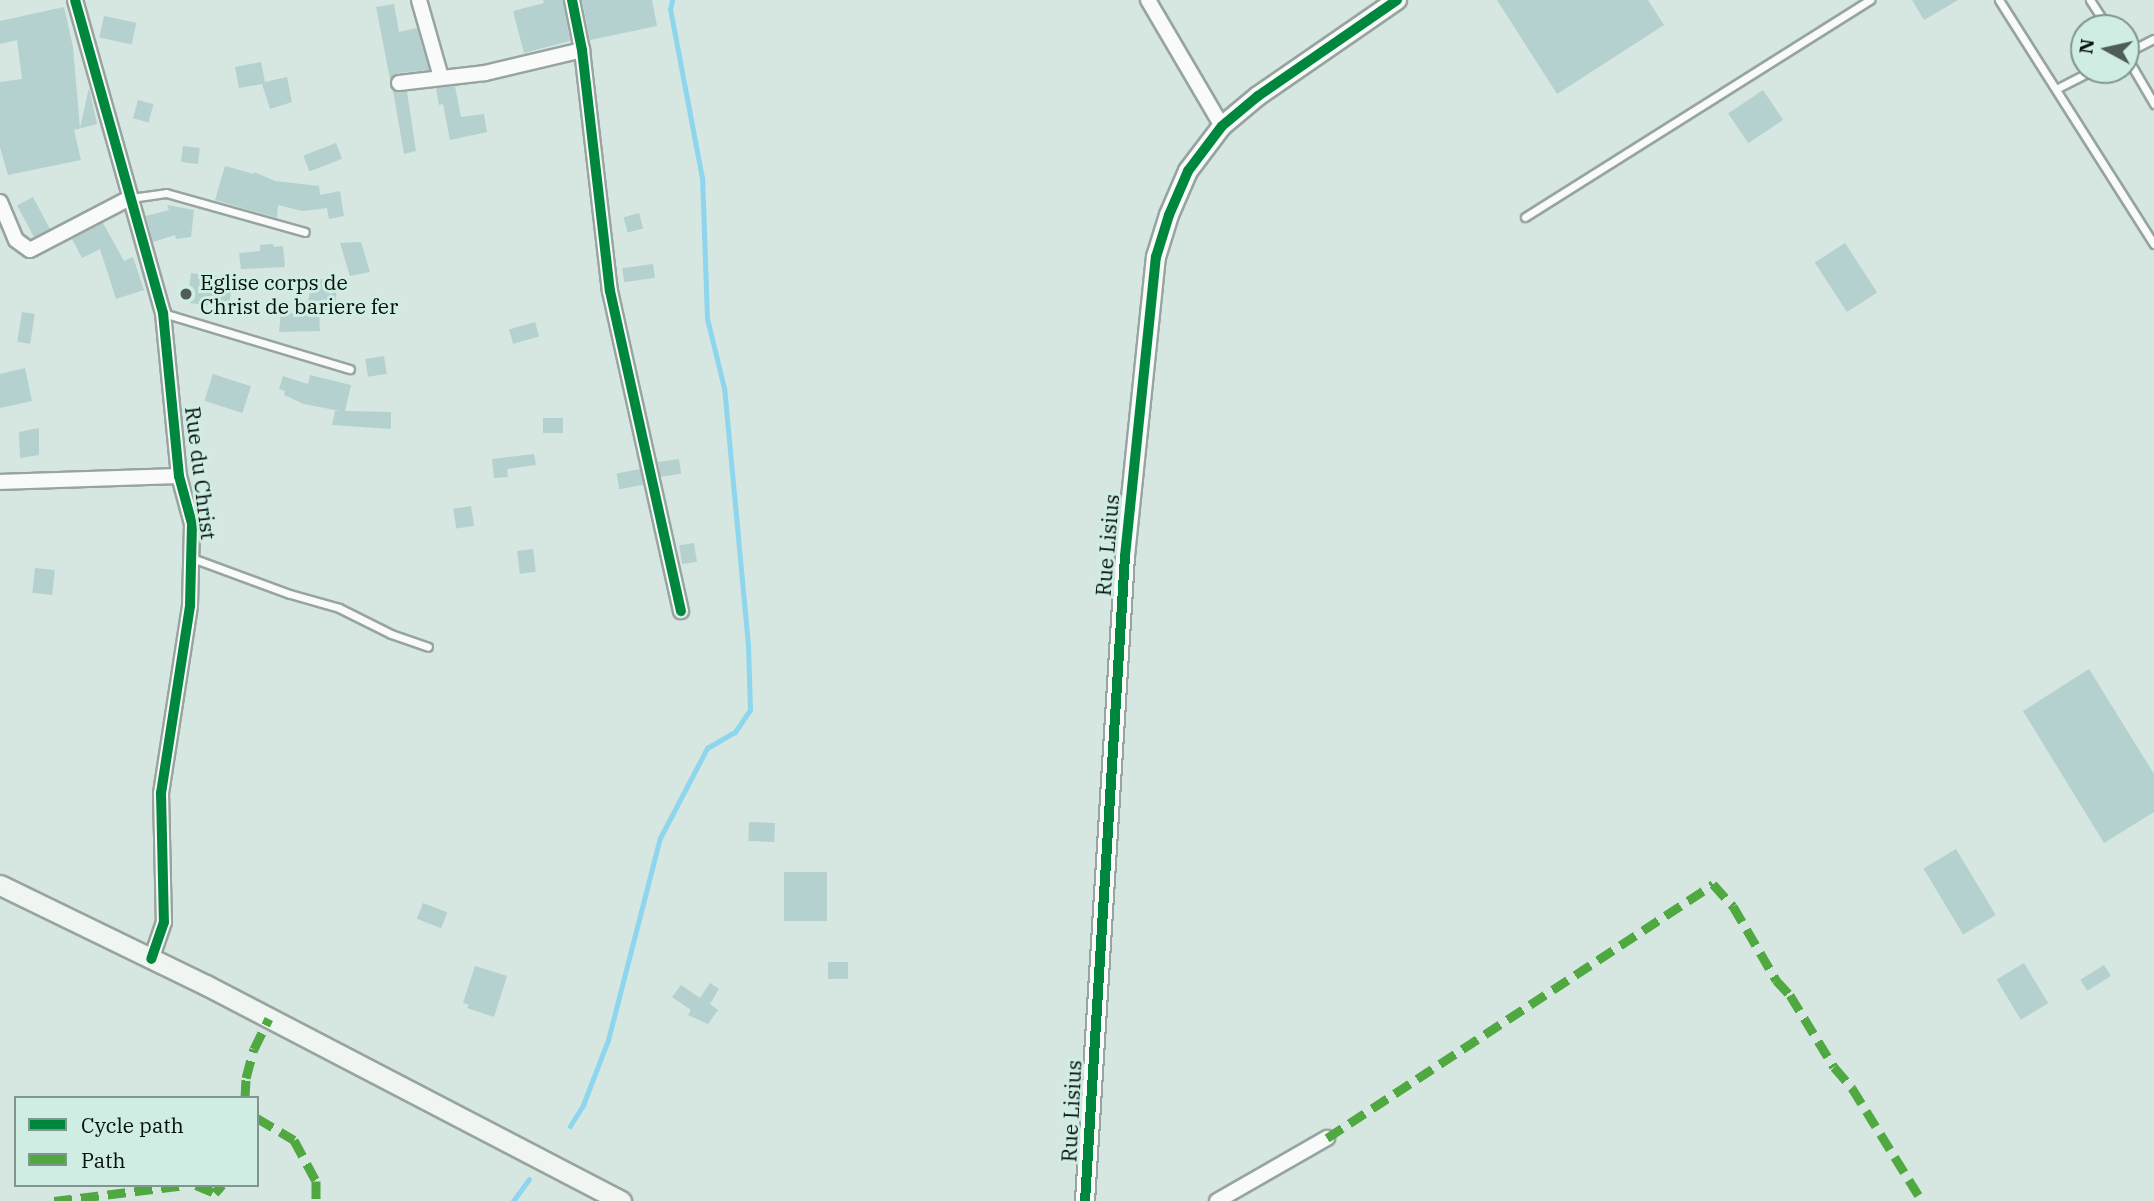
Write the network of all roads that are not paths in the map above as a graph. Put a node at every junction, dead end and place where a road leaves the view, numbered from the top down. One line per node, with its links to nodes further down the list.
1 (75, 0): 16 (street, Rue du Christ)
2 (419, 0): 9 (street)
3 (572, 0): 8 (street)
4 (1148, 0): 15 (street)
5 (1397, 0): 15 (street, Rue Lisius)
6 (1870, 0): 18 (lane)
7 (1999, 0): 13 (lane)
8 (582, 50): 9 (street); 26 (street)
9 (441, 77): 12 (street)
10 (2140, 79): 14 (lane)
11 (2070, 82): 13 (lane)
12 (399, 83)
13 (2056, 89): 20 (lane)
14 (2154, 104)
15 (1222, 126): 32 (street, Rue Lisius)
16 (130, 198): 17 (street); 19 (lane); 21 (street, Rue du Christ)
17 (0, 202)
18 (1525, 217)
19 (304, 232)
20 (2154, 244)
21 (163, 313): 22 (lane); 23 (street, Rue du Christ)
22 (350, 369)
23 (178, 476): 24 (street); 25 (street, Rue du Christ)
24 (0, 482)
25 (192, 558): 27 (lane); 29 (street, Rue du Christ)
26 (681, 611)
27 (428, 647)
28 (0, 885): 29 (main road)
29 (151, 958): 31 (main road)
30 (1327, 1138): 33 (street)
31 (621, 1201)
32 (1086, 1201)
33 (1217, 1201)

